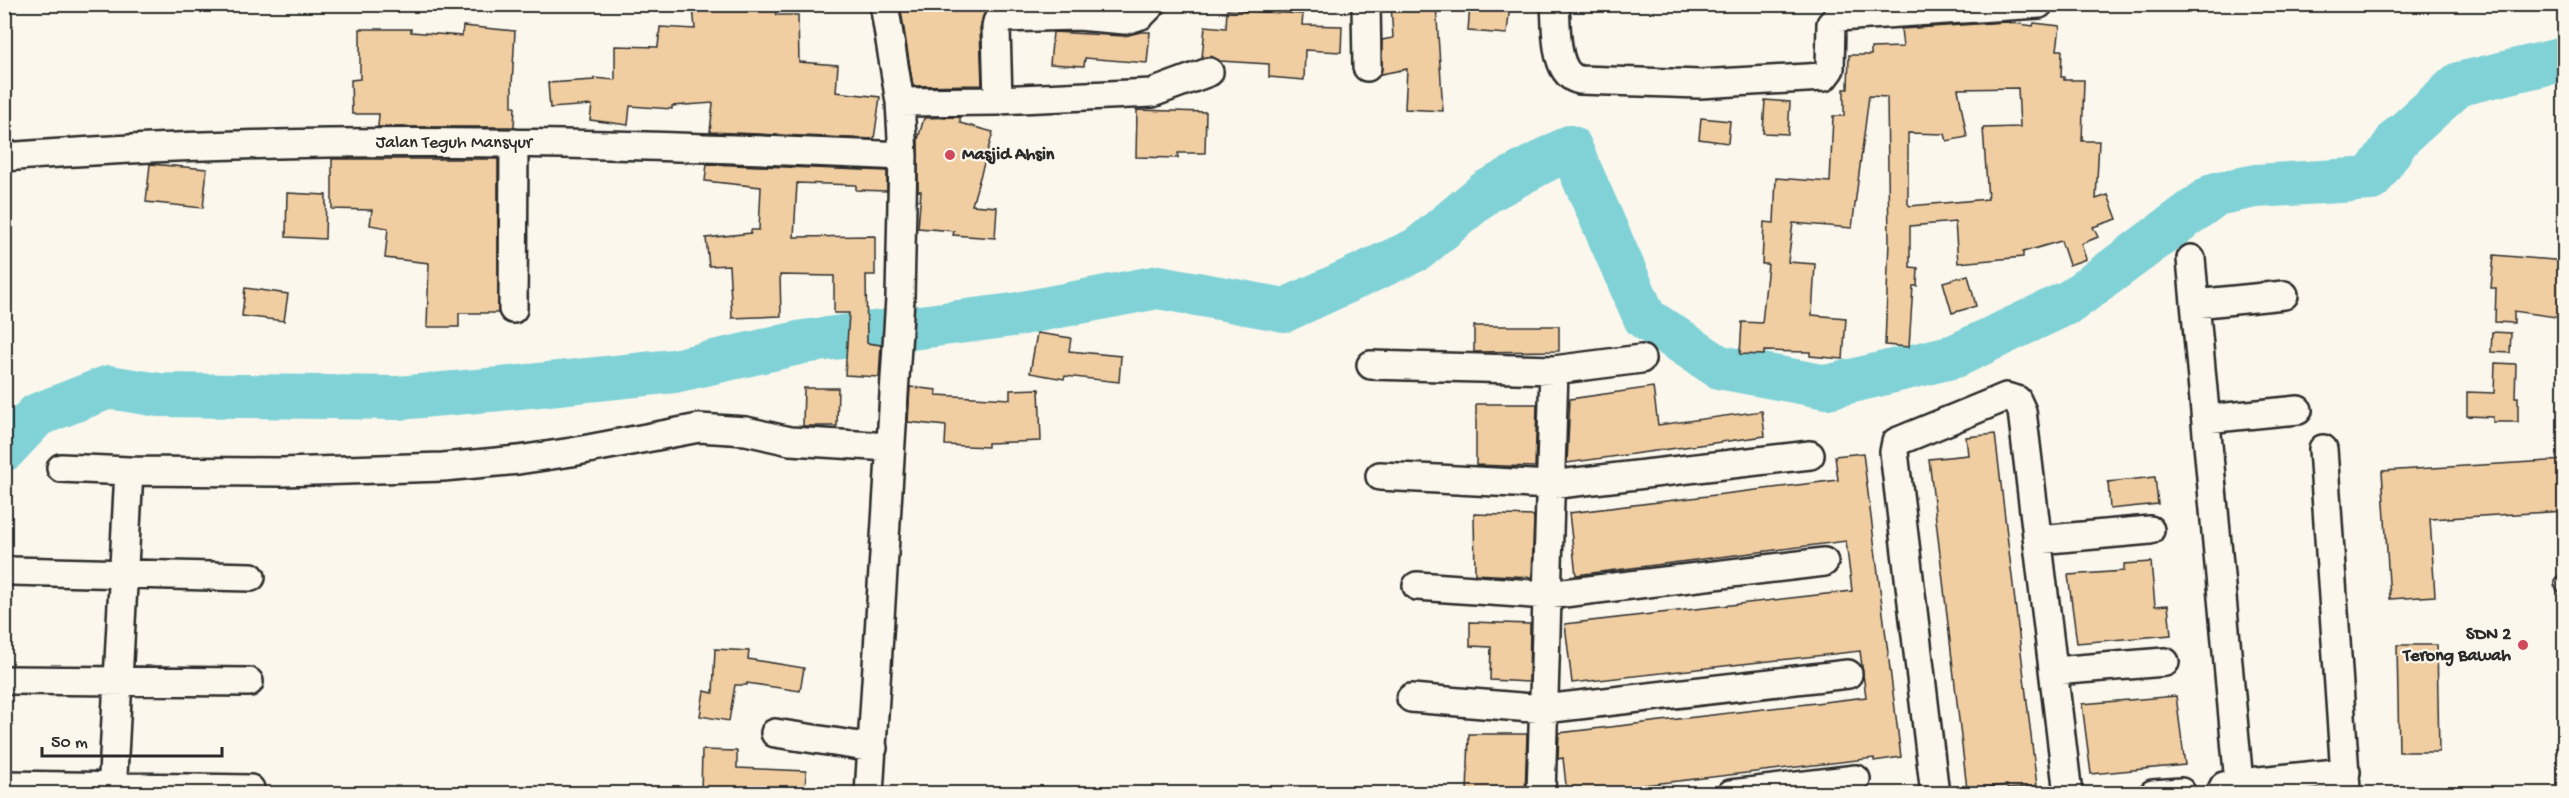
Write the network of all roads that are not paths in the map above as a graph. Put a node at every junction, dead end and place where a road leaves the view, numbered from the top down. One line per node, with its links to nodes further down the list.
1 (884, 4): 9 (street)
2 (1152, 4): 8 (street)
3 (1366, 4): 6 (street)
4 (1555, 4): 5 (street)
5 (2039, 4)
6 (1367, 67)
7 (1209, 72): 8 (street)
8 (999, 100): 9 (street)
9 (900, 102): 11 (street)
10 (514, 143): 11 (street, Jalan Teguh Mansyur); 12 (street, Jalan Teguh Mansyur); 16 (street)
11 (903, 156): 22 (street)
12 (4, 157)
13 (2191, 259): 15 (street)
14 (2284, 295): 15 (street)
15 (2195, 304): 21 (street)
16 (513, 309)
17 (1641, 359): 19 (street)
18 (1371, 365): 19 (street)
19 (1554, 370): 28 (street)
20 (2298, 410): 21 (street)
21 (2206, 418): 49 (street)
22 (890, 447): 26 (street); 46 (street)
23 (2323, 449): 49 (street)
24 (1810, 455): 28 (street)
25 (61, 468): 26 (street)
26 (129, 471): 33 (street)
27 (1380, 476): 28 (street)
28 (1550, 485): 36 (street)
29 (2150, 530): 30 (street)
30 (2038, 540): 38 (street); 56 (street)
31 (1824, 562): 36 (street)
32 (11, 571): 33 (street)
33 (122, 574): 34 (street); 41 (street)
34 (251, 577)
35 (1417, 586): 36 (street)
36 (1547, 594): 44 (street)
37 (2165, 662): 38 (street)
38 (2054, 670): 57 (street)
39 (1848, 674): 44 (street)
40 (6, 680): 41 (street)
41 (116, 681): 42 (street); 51 (street)
42 (249, 682)
43 (1411, 698): 44 (street)
44 (1544, 708): 54 (street)
45 (775, 733): 46 (street)
46 (873, 748): 53 (street)
47 (1856, 779): 55 (street)
48 (6, 785): 51 (street)
49 (2230, 788)
50 (250, 789): 51 (street)
51 (112, 790)
52 (2181, 792): 58 (street)
53 (869, 794)
54 (1541, 794)
55 (1731, 794)
56 (1935, 794)
57 (2068, 794)
58 (2153, 794)

